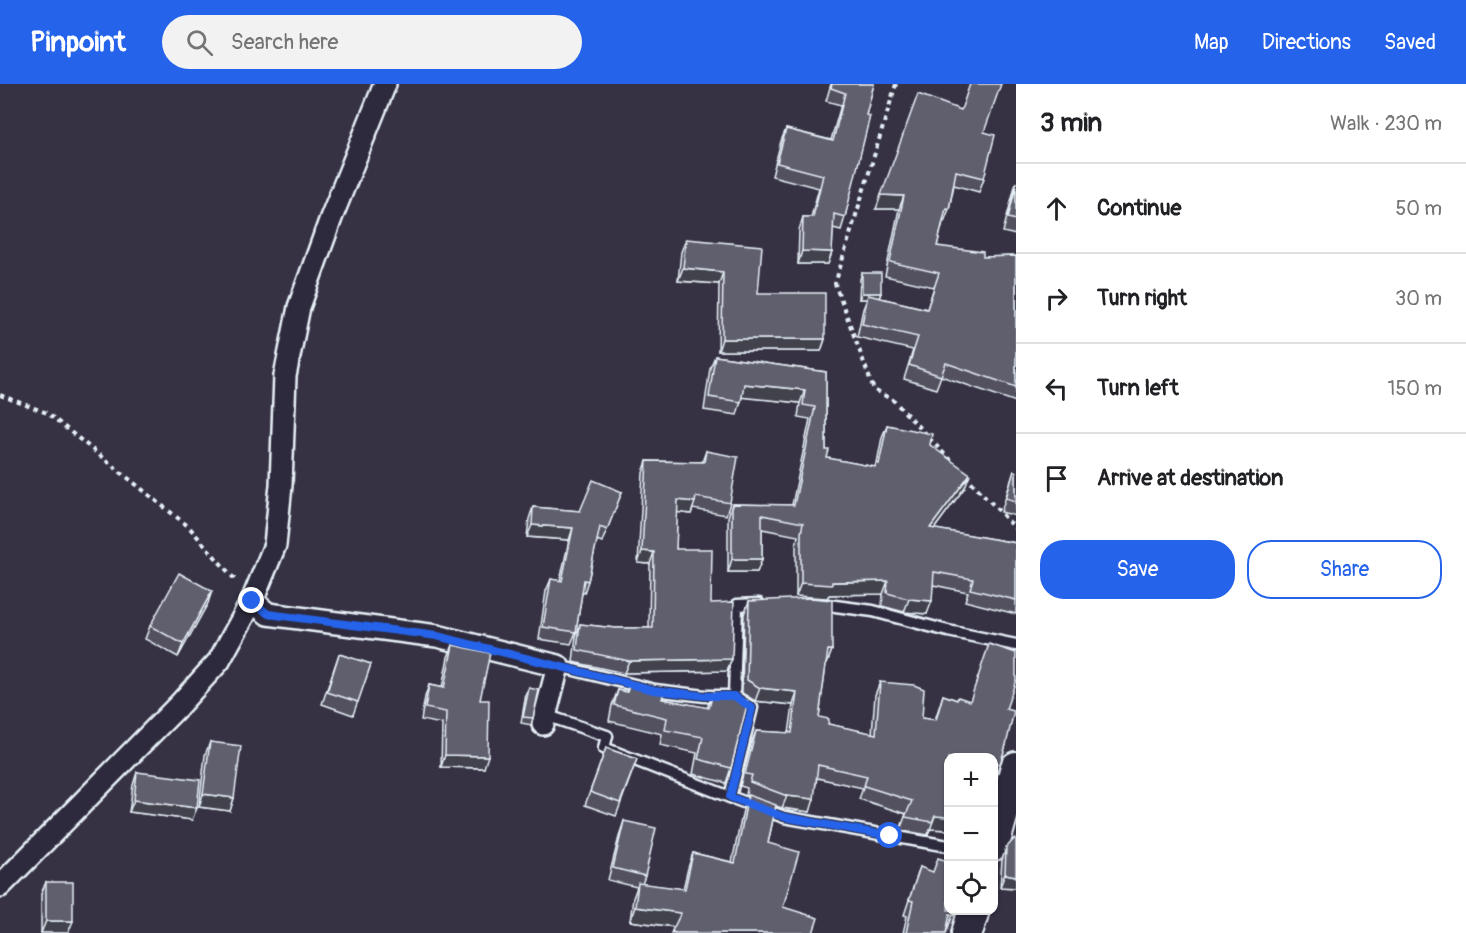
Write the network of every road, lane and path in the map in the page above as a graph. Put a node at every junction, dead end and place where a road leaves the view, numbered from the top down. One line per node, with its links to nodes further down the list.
1 (385, 84): 5 (street)
2 (896, 84): 4 (path)
3 (0, 395): 5 (path)
4 (1016, 529)
5 (252, 601): 9 (street); 16 (street)
6 (807, 603): 8 (lane)
7 (767, 604): 10 (lane)
8 (1016, 645)
9 (558, 666): 10 (lane); 11 (street)
10 (734, 696): 13 (lane)
11 (548, 721): 13 (lane)
12 (1016, 767): 14 (main road)
13 (730, 797): 15 (lane)
14 (998, 828)
15 (944, 845)
16 (0, 886)
17 (972, 915): 18 (main road)
18 (967, 933)

